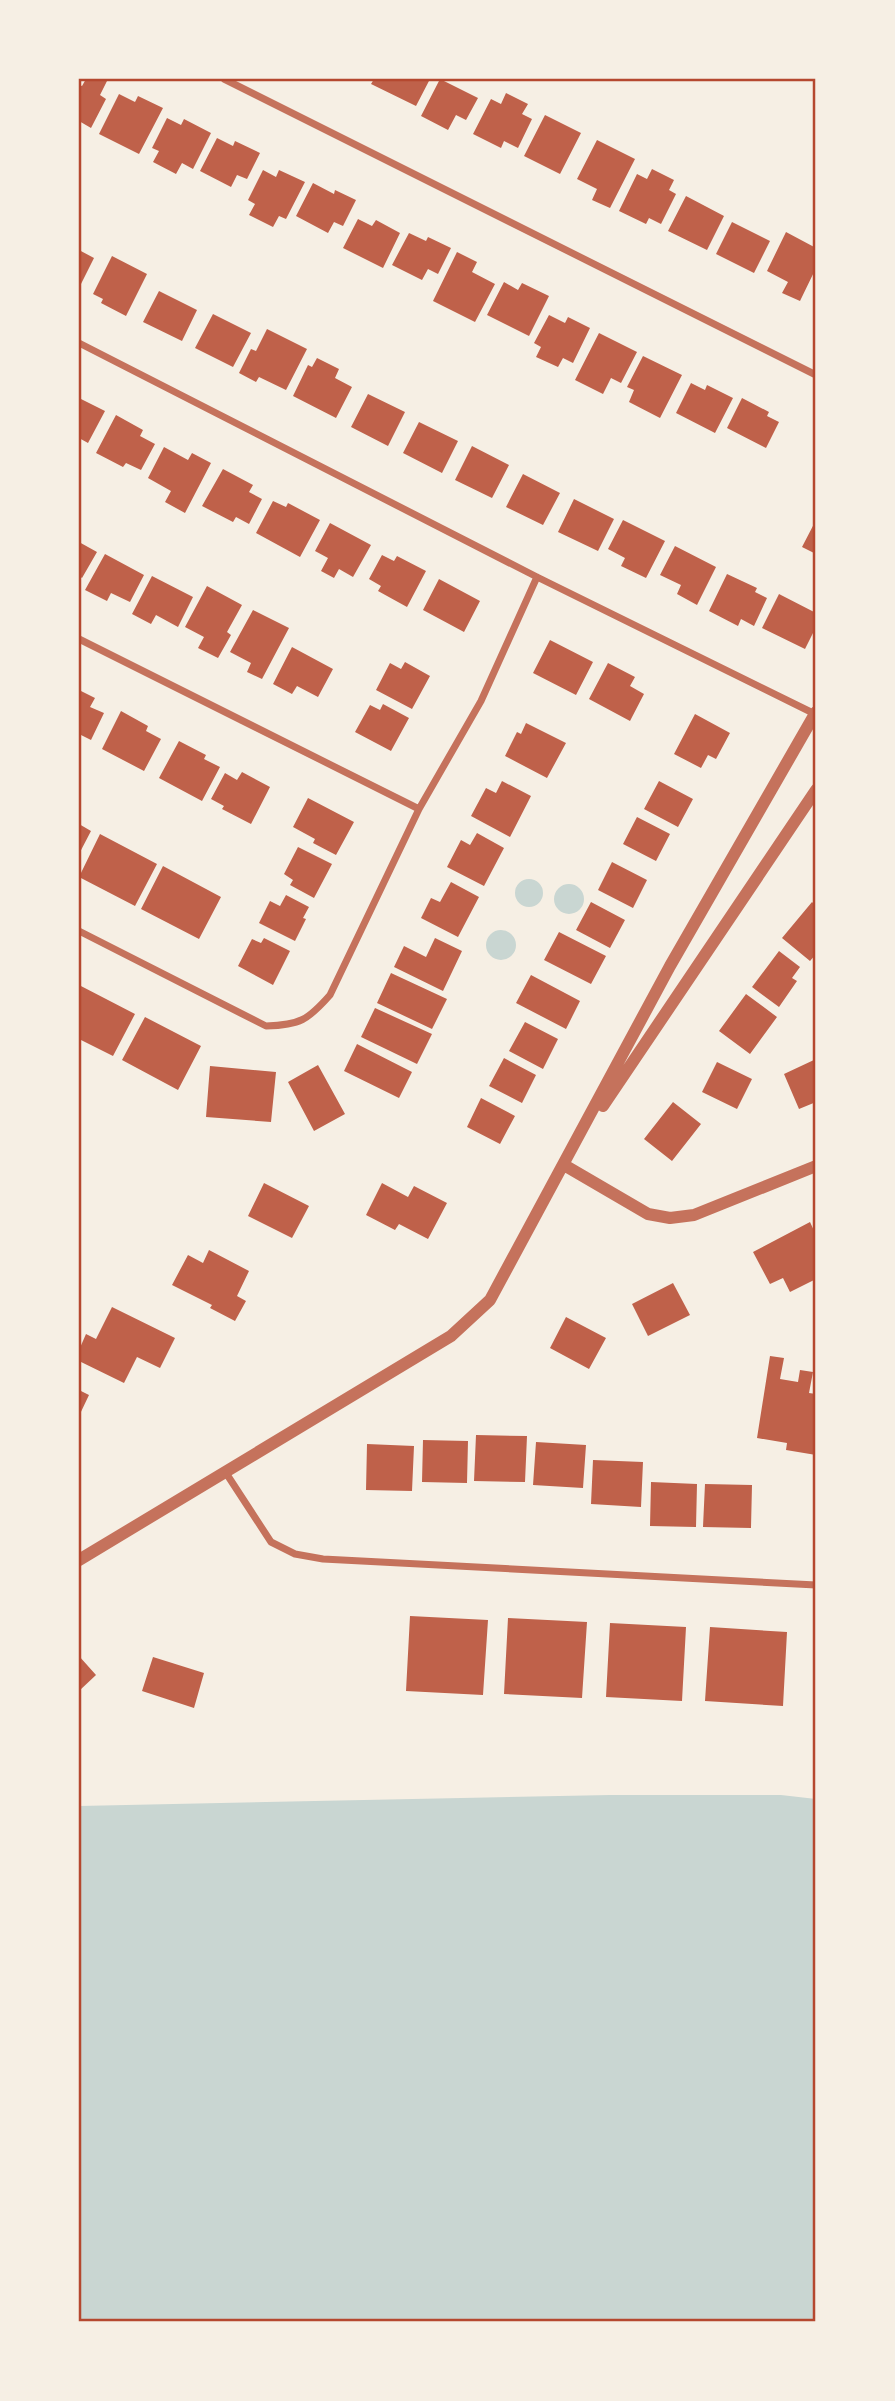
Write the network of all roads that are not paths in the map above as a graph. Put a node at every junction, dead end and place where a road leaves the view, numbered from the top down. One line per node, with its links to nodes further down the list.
1 (223, 79): 3 (street)
2 (79, 343): 4 (street)
3 (816, 375)
4 (537, 577): 6 (street); 8 (street)
5 (79, 639): 8 (street)
6 (816, 713): 10 (street)
7 (816, 790): 10 (street)
8 (419, 809): 9 (street)
9 (79, 931)
10 (564, 1165): 11 (street); 12 (street)
11 (816, 1166)
12 (226, 1473): 13 (street); 14 (street)
13 (79, 1560)
14 (816, 1585)

